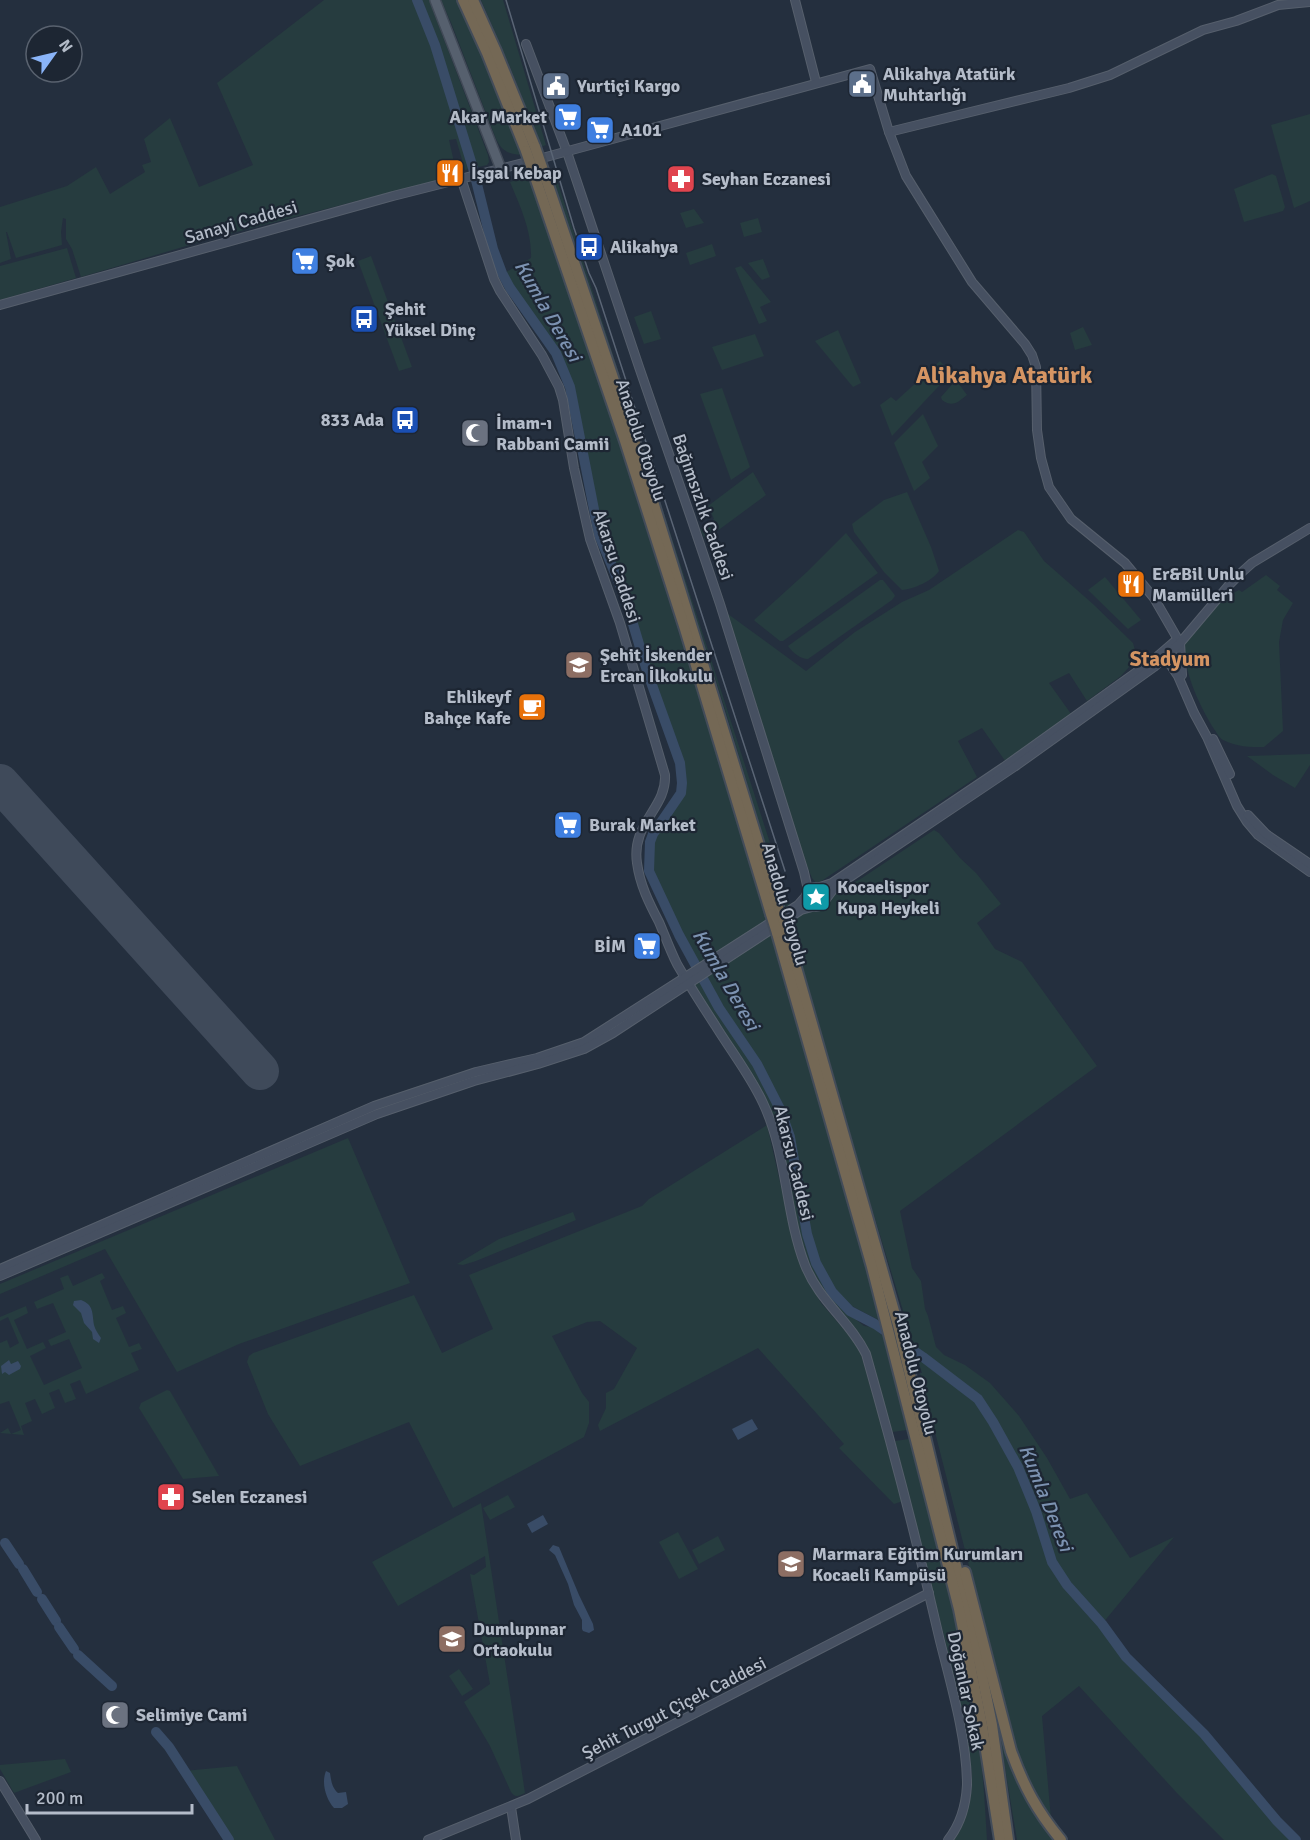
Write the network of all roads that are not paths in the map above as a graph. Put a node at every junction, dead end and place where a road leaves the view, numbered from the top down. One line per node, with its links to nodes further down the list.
1 (435, 0): 11 (main road)
2 (463, 0): 9 (highway, Anadolu Otoyolu)
3 (473, 0): 9 (highway, Anadolu Otoyolu)
4 (795, 0): 7 (main road)
5 (1310, 2): 8 (main road)
6 (526, 44): 10 (main road, Bağımsızlık Caddesi)
7 (816, 82): 8 (main road, Sanayi Caddesi); 10 (main road, Sanayi Caddesi)
8 (889, 132): 15 (main road)
9 (530, 149): 26 (highway, Anadolu Otoyolu, bridge)
10 (567, 152): 11 (main road, Sanayi Caddesi); 23 (main road, Bağımsızlık Caddesi)
11 (501, 169): 12 (main road, Sanayi Caddesi)
12 (464, 177): 13 (main road, Sanayi Caddesi); 28 (main road, Akarsu Caddesi)
13 (0, 305)
14 (1310, 526): 15 (main road)
15 (1179, 641): 16 (main road); 18 (main road)
16 (1166, 652): 17 (main road); 18 (main road); 19 (main road)
17 (1154, 667): 18 (main road); 19 (main road)
18 (1180, 675): 21 (main road); 22 (main road)
19 (1127, 683): 20 (main road)
20 (1016, 763): 23 (main road); 24 (main road)
21 (1310, 864)
22 (1310, 872)
23 (812, 890): 24 (main road); 25 (main road); 27 (main road)
24 (826, 899): 25 (main road)
25 (812, 907): 27 (main road)
26 (781, 932): 31 (highway, Anadolu Otoyolu); 39 (highway, Anadolu Otoyolu)
27 (729, 953): 28 (main road)
28 (688, 981): 29 (main road); 30 (main road); 32 (main road, Akarsu Caddesi)
29 (0, 1269)
30 (0, 1276)
31 (932, 1466): 40 (highway, Anadolu Otoyolu); 41 (highway)
32 (929, 1593): 34 (main road, Şehit Turgut Çiçek Caddesi); 38 (main road, Doğanlar Sokak)
33 (0, 1781): 35 (main road)
34 (511, 1807): 36 (main road, Şehit Turgut Çiçek Caddesi); 37 (main road)
35 (36, 1840)
36 (428, 1840)
37 (516, 1840)
38 (948, 1840)
39 (999, 1840)
40 (1008, 1840)
41 (1061, 1840)

